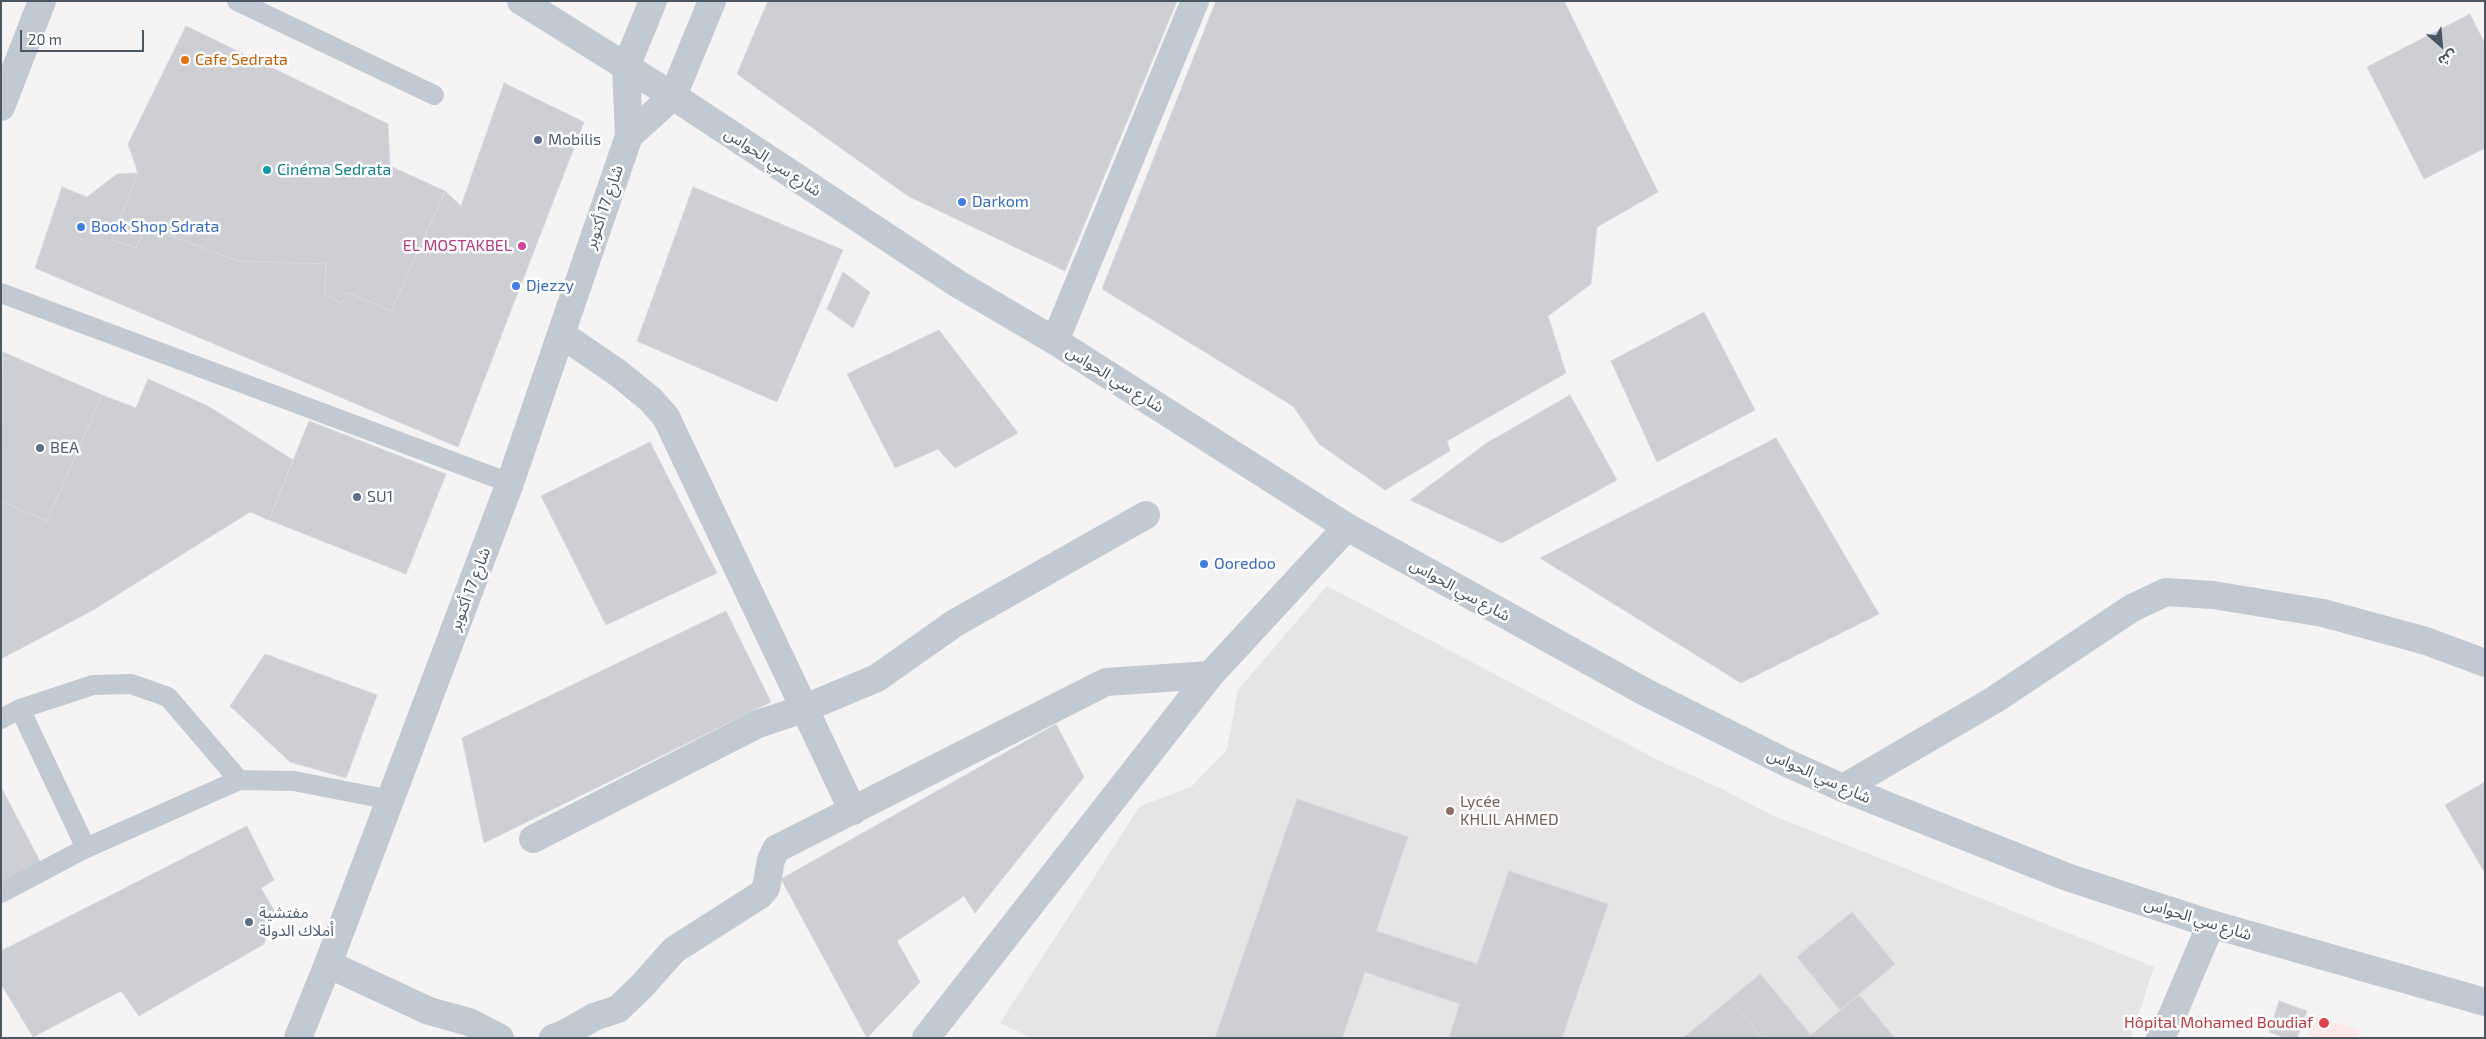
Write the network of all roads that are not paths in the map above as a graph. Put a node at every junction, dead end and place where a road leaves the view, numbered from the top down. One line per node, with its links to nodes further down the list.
1 (42, 1): 10 (street)
2 (237, 1): 8 (lane)
3 (521, 1): 7 (street, شارع سي الحواس)
4 (653, 1): 7 (street)
5 (712, 1): 9 (street)
6 (1195, 1): 14 (street)
7 (626, 67): 9 (street, شارع سي الحواس); 11 (street)
8 (434, 95)
9 (673, 96): 11 (street); 14 (street, شارع سي الحواس)
10 (1, 107)
11 (629, 136): 13 (street, شارع 17 أكتوبر)
12 (1, 293): 15 (lane)
13 (561, 334): 15 (street, شارع 17 أكتوبر); 21 (street)
14 (1055, 341): 17 (street, شارع سي الحواس)
15 (510, 483): 25 (street, شارع 17 أكتوبر)
16 (1146, 515): 21 (street)
17 (1347, 527): 19 (street); 24 (street, شارع سي الحواس)
18 (2485, 664): 24 (street)
19 (1210, 675): 26 (street); 36 (street)
20 (20, 709): 22 (lane); 23 (lane); 28 (lane)
21 (803, 709): 26 (street); 27 (street)
22 (1, 719)
23 (239, 780): 25 (lane); 28 (lane)
24 (1844, 788): 30 (street, شارع سي الحواس)
25 (391, 800): 31 (street, شارع 17 أكتوبر)
26 (853, 811): 35 (street)
27 (533, 839)
28 (86, 848): 29 (lane)
29 (1, 893)
30 (2211, 924): 32 (street, شارع سي الحواس); 37 (street)
31 (328, 964): 33 (street, شارع 17 أكتوبر); 34 (street)
32 (2485, 1002)
33 (298, 1038)
34 (500, 1038)
35 (553, 1038)
36 (926, 1038)
37 (2160, 1038)

